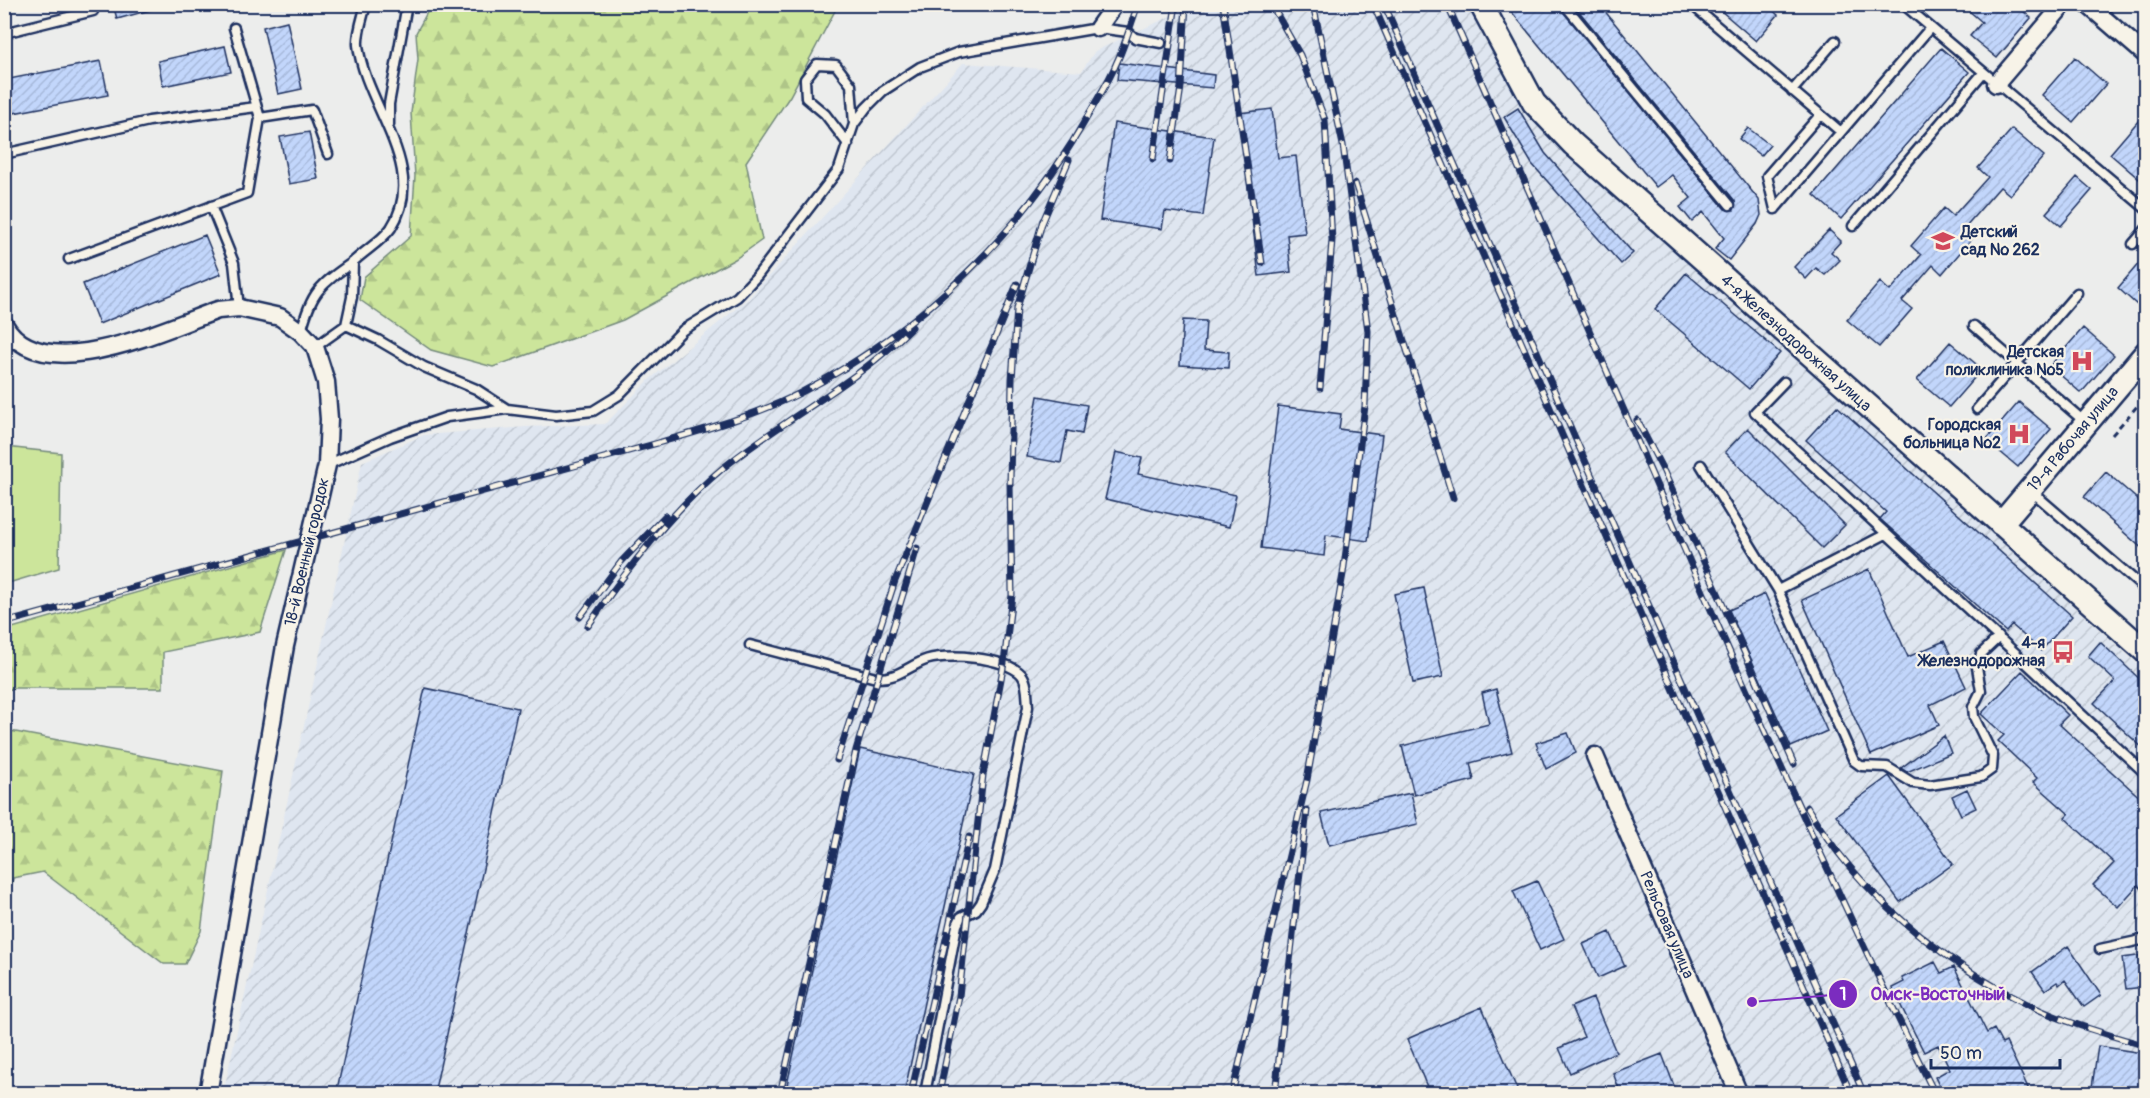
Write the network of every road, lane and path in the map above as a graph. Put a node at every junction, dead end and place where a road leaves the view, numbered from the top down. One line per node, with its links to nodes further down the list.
1 (91, 4): 14 (lane)
2 (366, 4): 24 (lane)
3 (407, 4): 24 (lane)
4 (1114, 4): 12 (street)
5 (1481, 4): 57 (main road, 4-я Железнодорожная улица)
6 (1564, 4): 29 (lane)
7 (1690, 4): 19 (lane)
8 (1903, 4): 13 (lane)
9 (2064, 4): 18 (street)
10 (2087, 4): 17 (street)
11 (234, 28): 20 (lane)
12 (1098, 28): 16 (lane); 23 (lane)
13 (1930, 28): 18 (lane); 25 (lane)
14 (4, 33)
15 (1835, 41): 19 (lane)
16 (1161, 43)
17 (2145, 55)
18 (1990, 78): 31 (lane); 32 (lane)
19 (1792, 91): 21 (lane)
20 (256, 107): 22 (lane); 27 (lane)
21 (1820, 115): 25 (lane); 25 (lane)
22 (260, 118): 28 (lane); 30 (lane)
23 (854, 124): 26 (lane); 26 (lane)
24 (388, 128): 36 (lane)
25 (1841, 132)
26 (848, 144): 50 (lane)
27 (4, 154)
28 (328, 154)
29 (1730, 205)
30 (211, 206): 35 (lane); 38 (lane)
31 (2145, 209)
32 (1852, 226)
33 (2145, 229): 34 (lane)
34 (2133, 244)
35 (69, 259)
36 (353, 262): 40 (lane); 42 (lane)
37 (2077, 293): 46 (lane)
38 (239, 308): 42 (street, 18-й Военный городок); 43 (street, 18-й Военный городок)
39 (4, 324): 43 (street, 18-й Военный городок)
40 (345, 326): 45 (lane); 50 (lane)
41 (1974, 327): 46 (lane)
42 (301, 332): 45 (street, 18-й Военный городок)
43 (24, 344): 44 (lane)
44 (4, 345)
45 (315, 347): 54 (street, 18-й Военный городок)
46 (2017, 363): 51 (lane); 52 (lane)
47 (2142, 364): 52 (main road, 19-я Рабочая улица)
48 (1784, 382): 58 (lane)
49 (2145, 396): 53 (path)
50 (507, 409): 54 (lane)
51 (1977, 409)
52 (2086, 423): 56 (main road, 19-я Рабочая улица)
53 (2112, 435)
54 (327, 465): 68 (street, 18-й Военный городок)
55 (1701, 465): 59 (lane)
56 (2030, 490): 57 (main road, 19-я Рабочая улица); 60 (lane)
57 (2001, 524): 63 (main road, 4-я Железнодорожная улица)
58 (1886, 534): 59 (lane); 61 (lane)
59 (1778, 590): 61 (lane)
60 (2145, 590)
61 (1999, 637): 65 (lane)
62 (750, 645): 69 (lane)
63 (2145, 652)
64 (1595, 756): 70 (street, Рельсовая улица)
65 (2145, 774)
66 (2145, 939): 67 (lane)
67 (2100, 949)
68 (208, 1094)
69 (925, 1094)
70 (1739, 1094)

